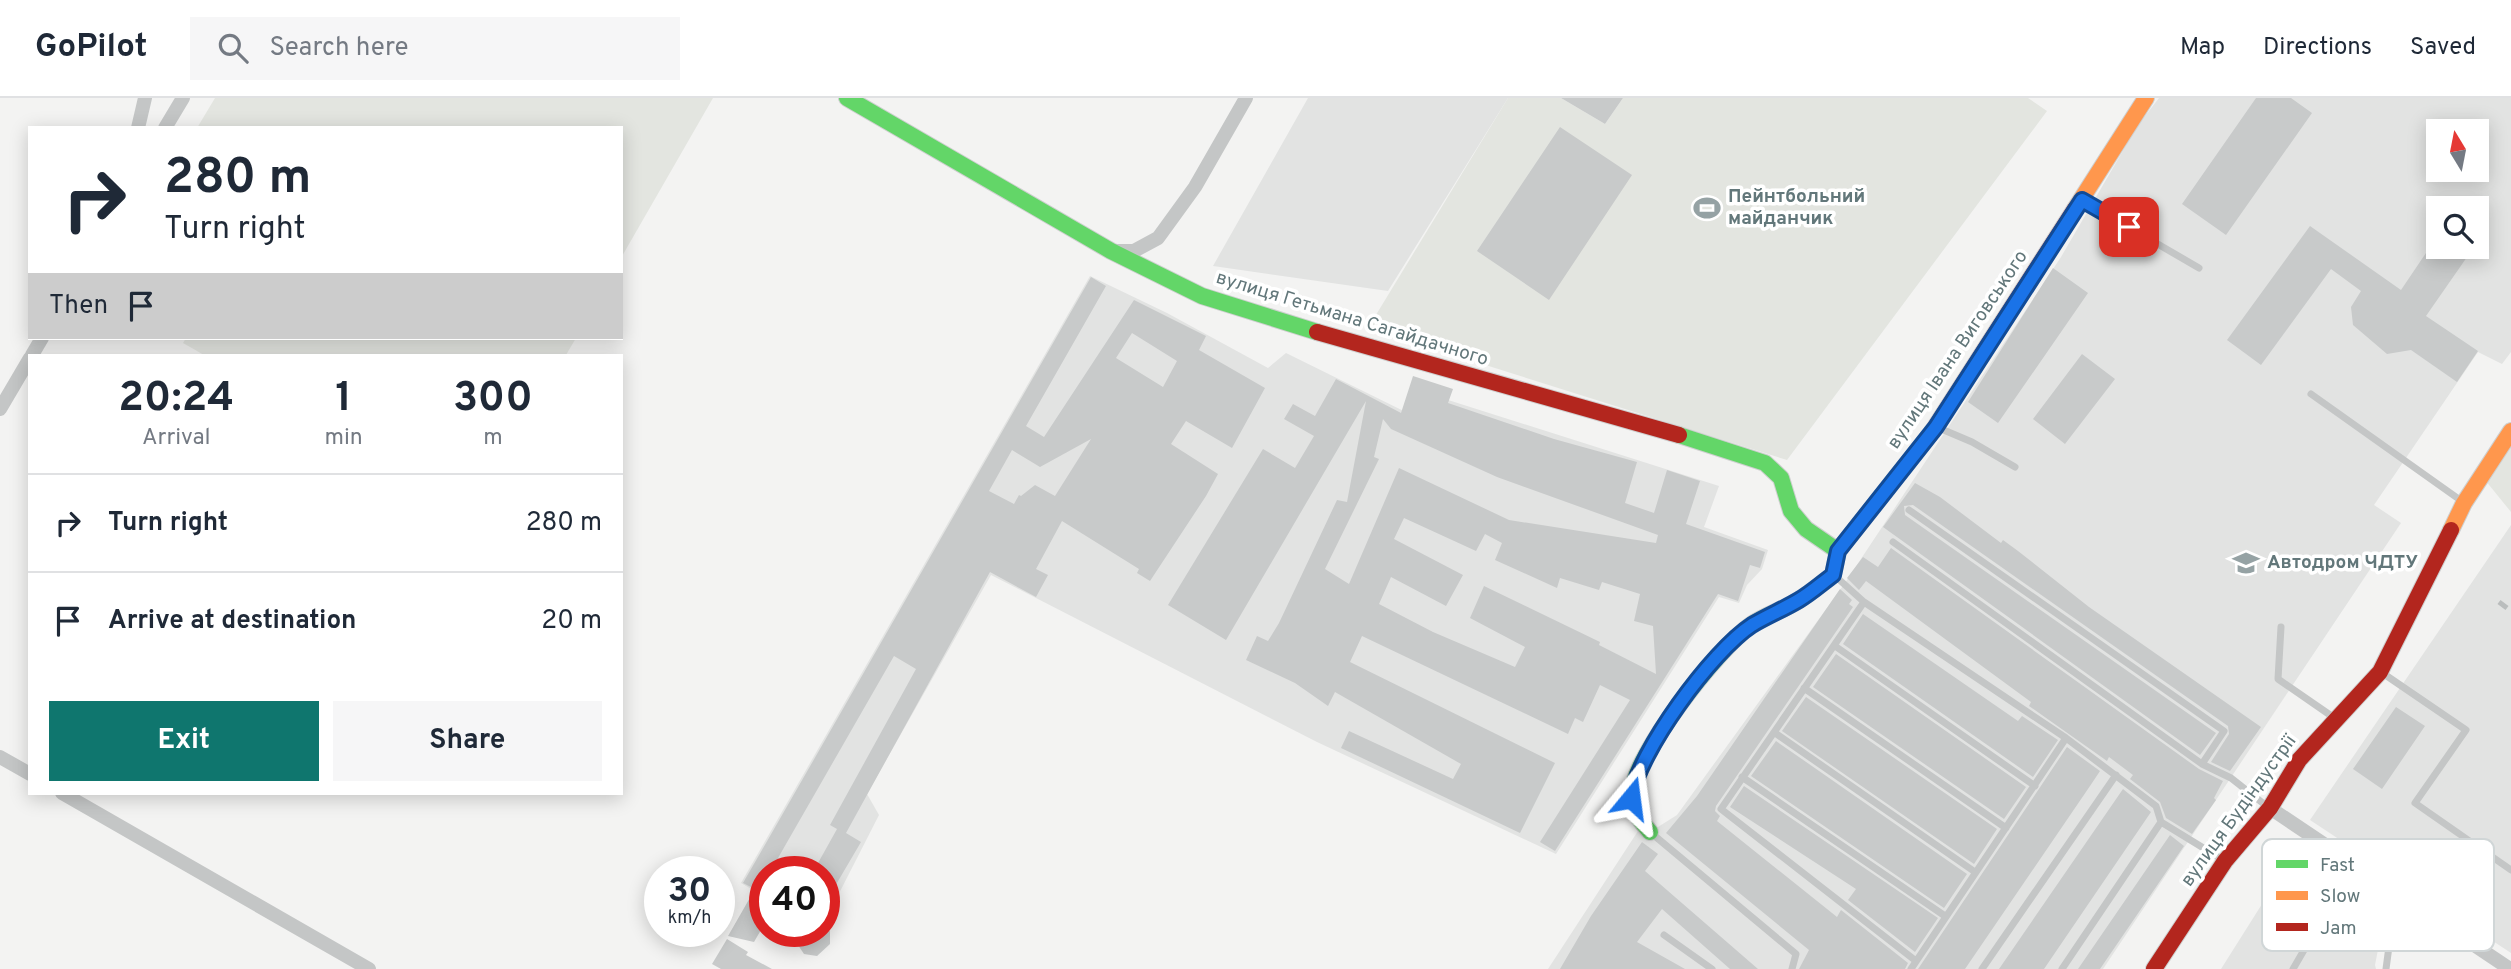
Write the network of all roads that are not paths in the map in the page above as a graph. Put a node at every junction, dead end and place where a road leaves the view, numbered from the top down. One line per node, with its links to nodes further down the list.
1 (145, 98): 6 (street)
2 (183, 98): 7 (street)
3 (847, 98): 9 (street, вулиця Гетьмана Сагайдачного)
4 (1246, 98): 9 (street)
5 (2146, 98): 8 (street, вулиця Івана Виговського)
6 (138, 126)
7 (166, 126)
8 (2082, 200): 10 (lane); 14 (street, вулиця Івана Виговського)
9 (1111, 251): 20 (street, вулиця Гетьмана Сагайдачного)
10 (2199, 268)
11 (28, 362): 13 (street)
12 (2311, 394): 17 (lane)
13 (0, 409)
14 (1936, 427): 16 (lane); 20 (street, вулиця Івана Виговського)
15 (2511, 431): 17 (street, вулиця Будіндустрії)
16 (2015, 467)
17 (2464, 503): 25 (street, вулиця Будіндустрії)
18 (1909, 510): 31 (lane)
19 (1893, 541): 31 (lane)
20 (1838, 551): 21 (street, вулиця Івана Виговського)
21 (1833, 575): 22 (lane); 40 (street)
22 (1864, 602): 24 (lane); 29 (lane)
23 (2281, 627): 27 (lane)
24 (1835, 646): 26 (lane); 35 (lane)
25 (2380, 672): 27 (street, вулиця Будіндустрії); 42 (lane)
26 (1804, 688): 28 (lane); 39 (lane)
27 (2337, 719): 37 (street, вулиця Будіндустрії)
28 (1775, 733): 34 (lane); 46 (lane)
29 (2066, 738): 33 (lane); 35 (lane)
30 (0, 757): 32 (street)
31 (2202, 764): 37 (lane)
32 (28, 773)
33 (2116, 775): 38 (lane); 57 (lane)
34 (1742, 778): 47 (lane); 52 (lane)
35 (2035, 786): 39 (lane)
36 (65, 795): 53 (street)
37 (2270, 808): 41 (street); 44 (street, вулиця Будіндустрії)
38 (2161, 822): 44 (lane); 58 (lane)
39 (2006, 828): 46 (lane)
40 (1650, 832): 55 (lane)
41 (2316, 839)
42 (2466, 839)
43 (2494, 858): 45 (lane)
44 (2225, 861): 59 (street, вулиця Будіндустрії)
45 (2511, 870)
46 (1975, 872): 47 (lane)
47 (1945, 916): 52 (lane)
48 (1664, 934): 54 (lane)
49 (2303, 951): 60 (lane)
50 (2388, 951): 61 (lane)
51 (2483, 951): 62 (street)
52 (1916, 961): 56 (lane)
53 (369, 969)
54 (1712, 969)
55 (1793, 969)
56 (1911, 969)
57 (1982, 969)
58 (2062, 969)
59 (2154, 969)
60 (2293, 969)
61 (2386, 969)
62 (2510, 969)

